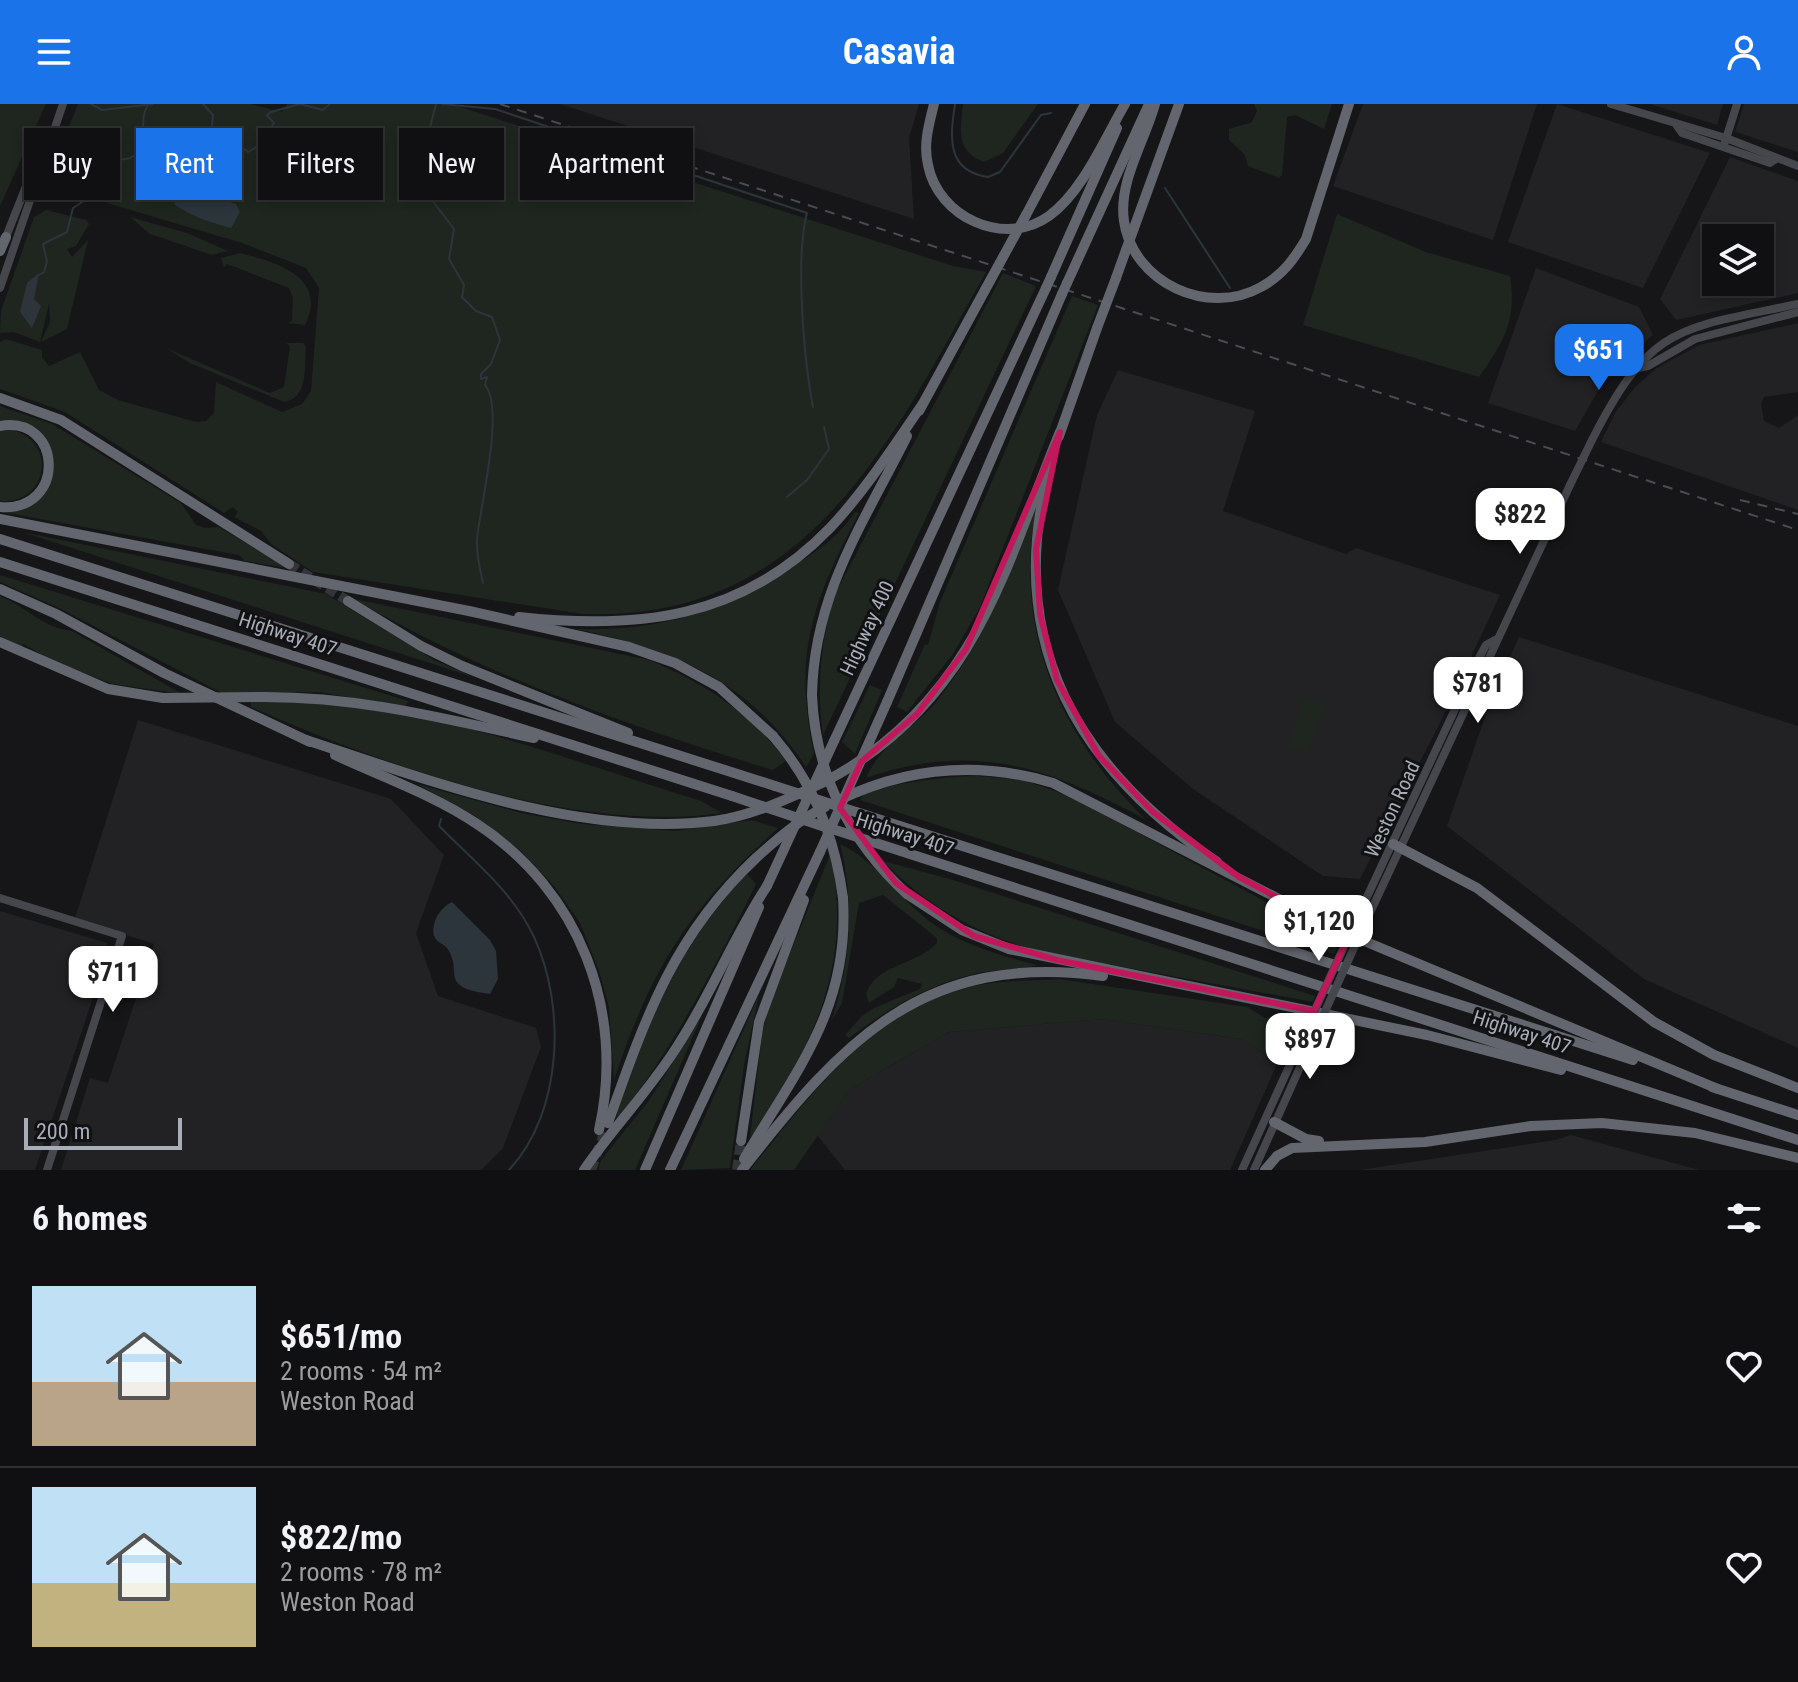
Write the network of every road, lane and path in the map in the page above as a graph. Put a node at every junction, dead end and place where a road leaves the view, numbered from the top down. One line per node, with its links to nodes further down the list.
1 (63, 104): 10 (main road)
2 (934, 104): 4 (highway)
3 (1085, 104): 22 (highway, bridge)
4 (1126, 104): 39 (highway, Highway 400, bridge)
5 (1152, 104): 7 (highway); 38 (highway, bridge)
6 (1179, 104): 24 (highway, bridge)
7 (1349, 104)
8 (1611, 104): 11 (main road)
9 (1737, 104): 11 (main road)
10 (54, 128)
11 (1725, 142): 12 (main road)
12 (1798, 166)
13 (24, 191): 15 (main road)
14 (32, 200): 17 (main road)
15 (6, 237): 16 (highway)
16 (0, 253)
17 (0, 288)
18 (1798, 304): 20 (main road, Weston Road)
19 (1798, 312): 20 (main road, Weston Road)
20 (1638, 368): 37 (main road, Weston Road, bridge)
21 (0, 398): 29 (highway)
22 (922, 405): 32 (highway); 42 (highway, bridge)
23 (0, 426): 25 (highway)
24 (1060, 432): 34 (highway); 40 (highway)
25 (0, 507)
26 (0, 519): 32 (highway)
27 (0, 539): 36 (highway, Highway 407)
28 (0, 562): 35 (highway, Highway 407)
29 (289, 564)
30 (0, 589): 34 (highway)
31 (348, 601): 36 (highway)
32 (469, 611): 56 (highway, bridge)
33 (0, 642): 35 (highway, bridge)
34 (306, 740): 40 (highway)
35 (593, 751): 45 (highway, Highway 407, bridge)
36 (678, 754): 44 (highway, Highway 407, bridge)
37 (1397, 846): 43 (highway); 47 (main road, Weston Road, bridge)
38 (820, 852): 49 (highway); 55 (highway)
39 (767, 886): 52 (highway); 54 (highway, Highway 400)
40 (1269, 896): 44 (highway)
41 (0, 898): 53 (main road)
42 (1181, 985): 45 (highway); 56 (highway)
43 (1798, 1088)
44 (1718, 1089): 46 (highway, Highway 407)
45 (1660, 1096): 48 (highway, Highway 407)
46 (1798, 1115)
47 (1270, 1120): 50 (highway); 57 (main road, Weston Road); 58 (main road, Weston Road)
48 (1798, 1140)
49 (741, 1141)
50 (1353, 1145): 51 (highway); 59 (highway)
51 (1798, 1158)
52 (584, 1168)
53 (47, 1170)
54 (645, 1170)
55 (670, 1170)
56 (740, 1170)
57 (1242, 1170)
58 (1254, 1170)
59 (1265, 1170)

